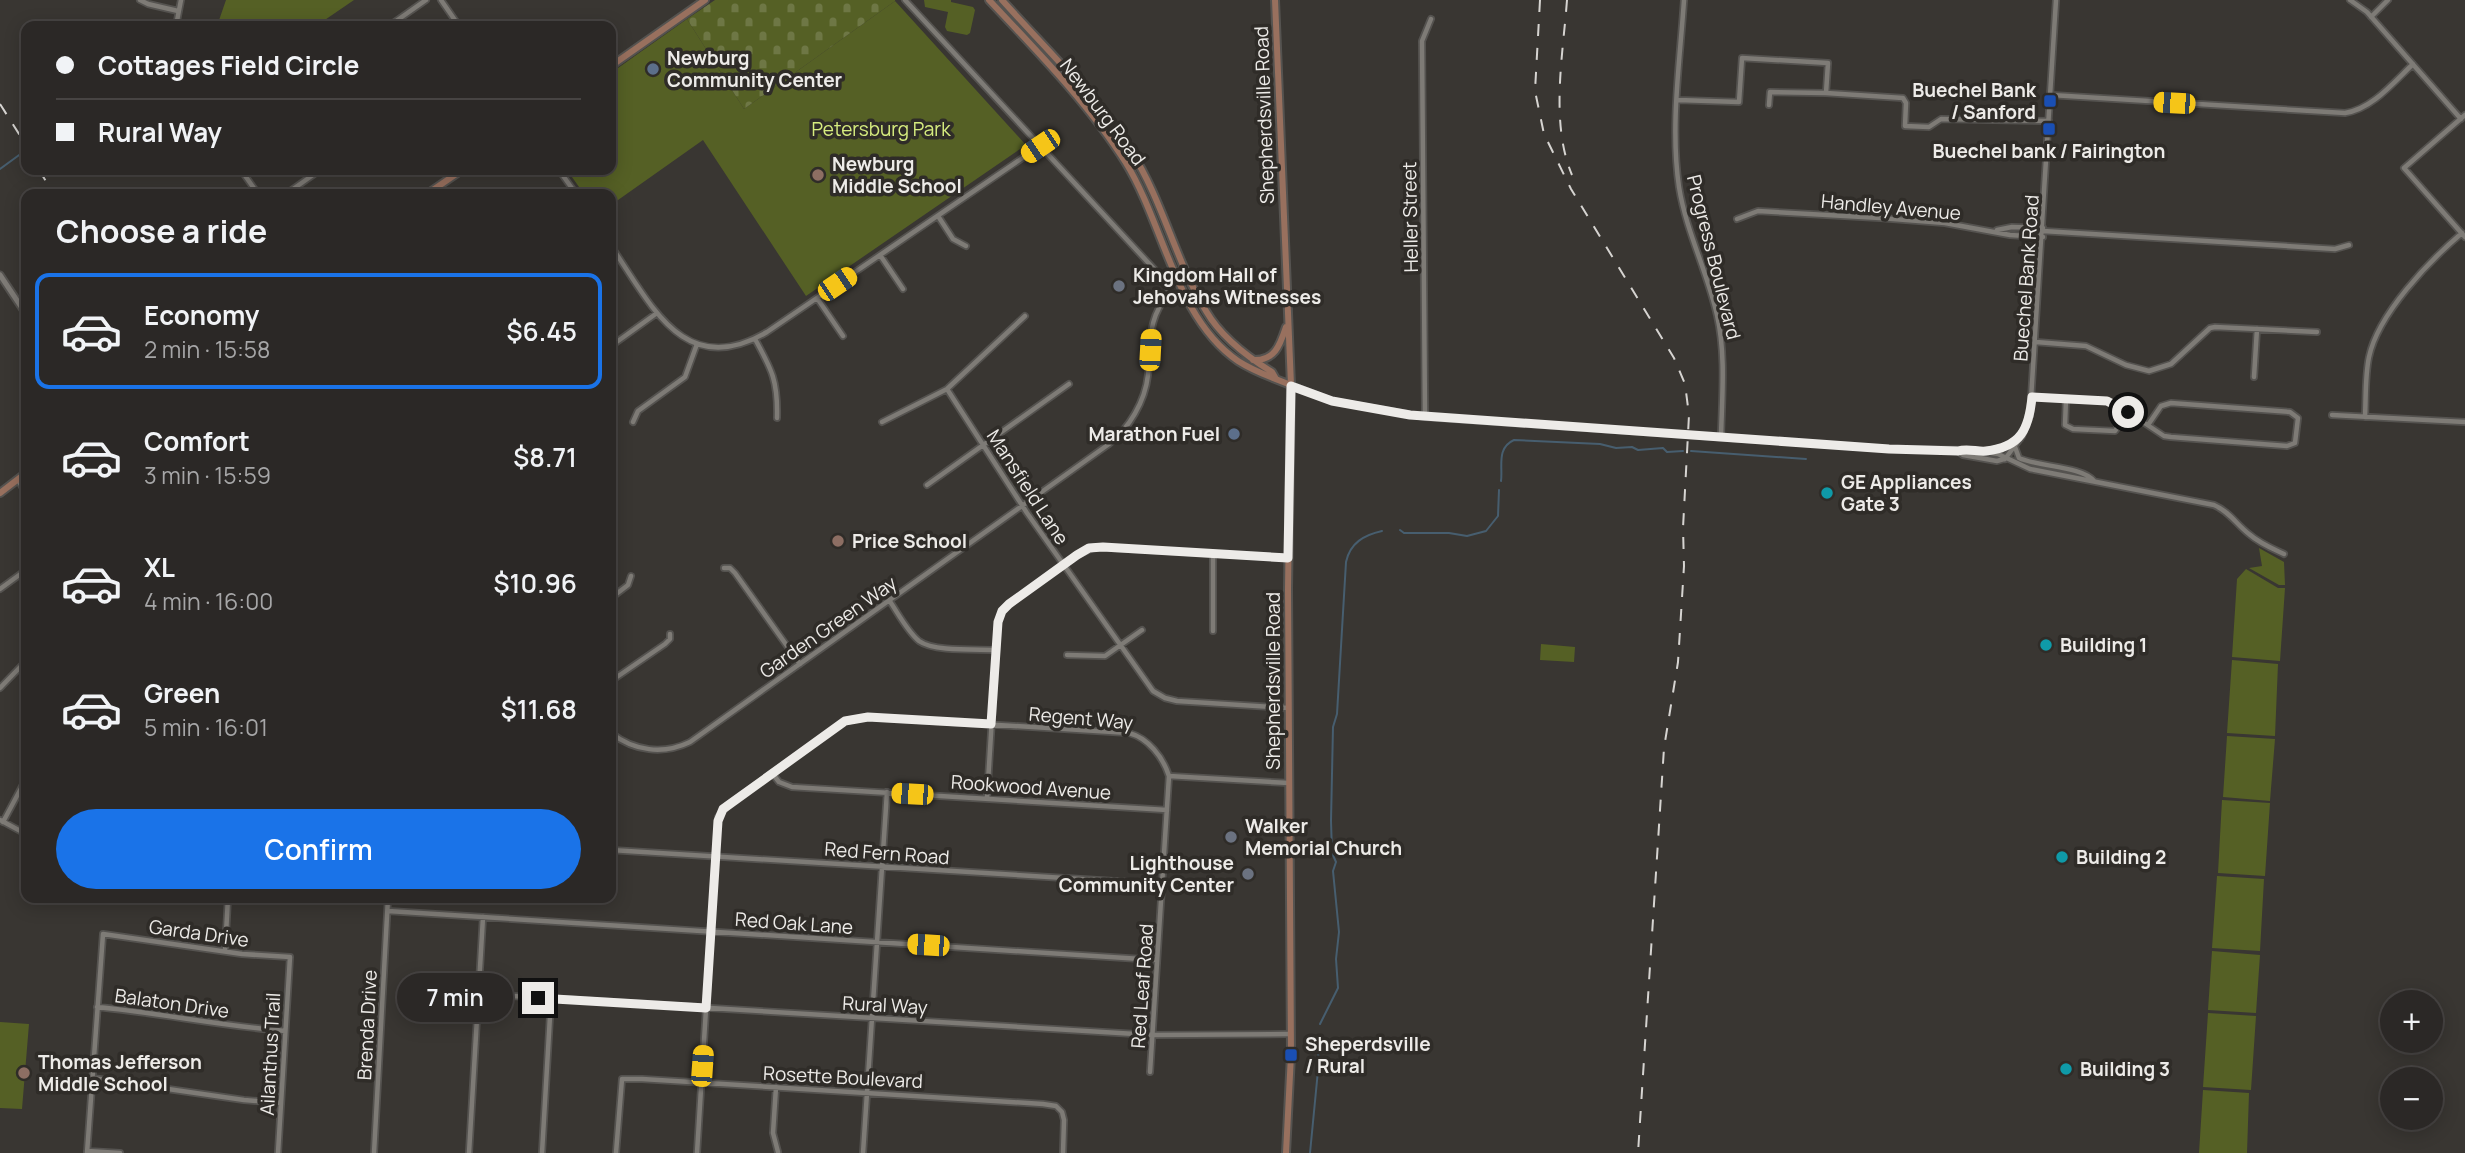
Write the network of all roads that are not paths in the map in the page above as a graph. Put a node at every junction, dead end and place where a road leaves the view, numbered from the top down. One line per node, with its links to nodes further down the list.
1 (140, 0): 14 (street)
2 (181, 0): 14 (street)
3 (426, 0): 18 (street)
4 (440, 0): 19 (street)
5 (705, 0): 20 (main road)
6 (905, 0): 28 (street)
7 (989, 0): 58 (main road, Newburg Road)
8 (1002, 0): 56 (main road, Newburg Road)
9 (1276, 0): 48 (main road, Shepherdsville Road)
10 (1684, 0): 24 (street, Progress Boulevard)
11 (2056, 0): 23 (street, Buechel Bank Road)
12 (2350, 0): 15 (street)
13 (2388, 0): 15 (street)
14 (178, 11): 17 (street)
15 (2371, 17): 21 (street)
16 (1431, 19): 66 (street, Heller Street)
17 (177, 21)
18 (396, 21)
19 (455, 21)
20 (616, 62)
21 (2413, 64): 23 (street); 26 (street)
22 (1826, 93): 24 (street); 25 (street); 27 (street)
23 (2050, 95): 27 (street, Buechel Bank Road)
24 (1678, 100): 73 (street, Progress Boulevard)
25 (1769, 105)
26 (2463, 117): 37 (street)
27 (2049, 121): 36 (street, Buechel Bank Road)
28 (1040, 146): 33 (street); 86 (street, Garden Green Way)
29 (313, 175): 31 (street)
30 (455, 175): 32 (main road)
31 (293, 189)
32 (434, 189)
33 (938, 216): 39 (street); 41 (street)
34 (1737, 219): 35 (street, Handley Avenue)
35 (1993, 231): 36 (street, Handley Avenue); 36 (street)
36 (2043, 232): 38 (street, Handley Avenue); 54 (street, Buechel Bank Road)
37 (2464, 235): 67 (street)
38 (2349, 245)
39 (966, 246)
40 (617, 254): 46 (street)
41 (880, 255): 43 (street); 44 (street)
42 (0, 275): 45 (street)
43 (904, 289)
44 (817, 298): 51 (street); 52 (street)
45 (21, 306)
46 (657, 313): 53 (street); 55 (street)
47 (1025, 316): 61 (street)
48 (1289, 319): 56 (main road); 60 (main road, Shepherdsville Road)
49 (2258, 329): 50 (street); 54 (street); 57 (street)
50 (2317, 332)
51 (843, 336)
52 (755, 339): 55 (street); 68 (street)
53 (616, 342)
54 (2036, 342): 62 (street, Buechel Bank Road)
55 (697, 344): 69 (street)
56 (1252, 360): 58 (main road, Newburg Road)
57 (2254, 377)
58 (1276, 379): 60 (main road, Newburg Road)
59 (1069, 384): 75 (street)
60 (1291, 386): 66 (street); 89 (main road, Shepherdsville Road)
61 (947, 389): 70 (street); 75 (street, Mansfield Lane)
62 (2032, 397): 63 (street); 74 (street, Buechel Bank Road)
63 (2066, 399): 64 (street); 64 (street)
64 (2128, 412): 72 (street)
65 (2332, 415): 67 (street)
66 (1425, 417): 73 (street)
67 (2365, 417): 71 (street)
68 (777, 418)
69 (633, 422)
70 (882, 422)
71 (2465, 422)
72 (2148, 425): 72 (street)
73 (1721, 437): 77 (street)
74 (2020, 438): 76 (street, Buechel Bank Road); 78 (street)
75 (984, 444): 84 (street); 86 (street, Mansfield Lane)
76 (2015, 445): 79 (street, Buechel Bank Road); 82 (street)
77 (1958, 451): 78 (street); 79 (street)
78 (1985, 452): 79 (street)
79 (2005, 459): 82 (street)
80 (21, 477): 81 (main road)
81 (18, 480): 83 (street); 85 (main road)
82 (2094, 482): 88 (street)
83 (21, 485)
84 (928, 485)
85 (0, 493)
86 (1023, 505): 90 (street, Mansfield Lane); 96 (street, Garden Green Way)
87 (1213, 554): 89 (street); 90 (street); 98 (street)
88 (2284, 554)
89 (1288, 558): 107 (main road, Shepherdsville Road)
90 (1063, 564): 100 (street, Mansfield Lane); 101 (street)
91 (724, 568): 103 (street)
92 (21, 574): 94 (street)
93 (631, 576): 95 (street)
94 (0, 589)
95 (616, 593)
96 (889, 600): 101 (street); 103 (street, Garden Green Way)
97 (1142, 630): 100 (street)
98 (1213, 631)
99 (670, 634): 105 (street)
100 (1121, 645): 102 (street); 107 (street, Mansfield Lane)
101 (996, 650): 108 (street)
102 (1067, 655)
103 (800, 664): 109 (street, Garden Green Way)
104 (21, 666): 106 (street)
105 (616, 678)
106 (0, 688)
107 (1289, 709): 113 (main road, Shepherdsville Road)
108 (991, 724): 111 (street, Regent Way); 112 (street, Regent Way); 116 (street)
109 (618, 738): 110 (street)
110 (616, 740)
111 (772, 773): 115 (street, Rookwood Avenue); 121 (street)
112 (1169, 776): 113 (street); 117 (street, Red Leaf Road)
113 (1289, 783): 139 (main road, Shepherdsville Road)
114 (21, 788): 118 (street)
115 (887, 792): 116 (street, Rookwood Avenue); 122 (street)
116 (987, 798): 117 (street, Rookwood Avenue)
117 (1167, 810): 123 (street, Red Leaf Road)
118 (2, 821): 119 (street)
119 (21, 831)
120 (616, 850): 121 (street, Red Fern Road)
121 (715, 857): 122 (street, Red Fern Road); 128 (street)
122 (883, 867): 123 (street, Red Fern Road); 129 (street)
123 (1162, 884): 132 (street, Red Leaf Road)
124 (228, 903): 130 (street)
125 (388, 903): 126 (street, Brenda Drive)
126 (388, 911): 127 (street, Red Oak Lane); 151 (street, Brenda Drive)
127 (483, 917): 128 (street, Red Oak Lane); 133 (street)
128 (710, 932): 129 (street, Red Oak Lane); 136 (street)
129 (878, 942): 132 (street, Red Oak Lane); 137 (street)
130 (225, 951): 131 (street, Garda Drive); 135 (street, Garda Drive)
131 (290, 957): 138 (street, Ailanthus Trail)
132 (1157, 960): 140 (street, Red Leaf Road)
133 (479, 994): 134 (street, Rural Way); 152 (street)
134 (551, 999): 136 (street, Rural Way); 153 (street)
135 (97, 1007): 138 (street, Balaton Drive); 142 (street)
136 (706, 1008): 137 (street, Rural Way); 143 (street)
137 (873, 1019): 140 (street, Rural Way); 145 (street)
138 (285, 1031): 146 (street, Ailanthus Trail)
139 (1291, 1034): 140 (street, Rural Way); 158 (main road, Shepherdsville Road)
140 (1152, 1035): 141 (street, Red Leaf Road)
141 (1150, 1072)
142 (92, 1079): 146 (street); 147 (street)
143 (701, 1082): 144 (street, Rosette Boulevard); 154 (street, Rosette Boulevard); 155 (street)
144 (776, 1087): 145 (street, Rosette Boulevard); 148 (street)
145 (869, 1092): 156 (street); 157 (street, Rosette Boulevard)
146 (281, 1103): 150 (street, Ailanthus Trail)
147 (87, 1152): 149 (street)
148 (778, 1152)
149 (120, 1153)
150 (278, 1153)
151 (373, 1153)
152 (469, 1153)
153 (542, 1153)
154 (616, 1153)
155 (697, 1153)
156 (863, 1153)
157 (1063, 1153)
158 (1286, 1153)

